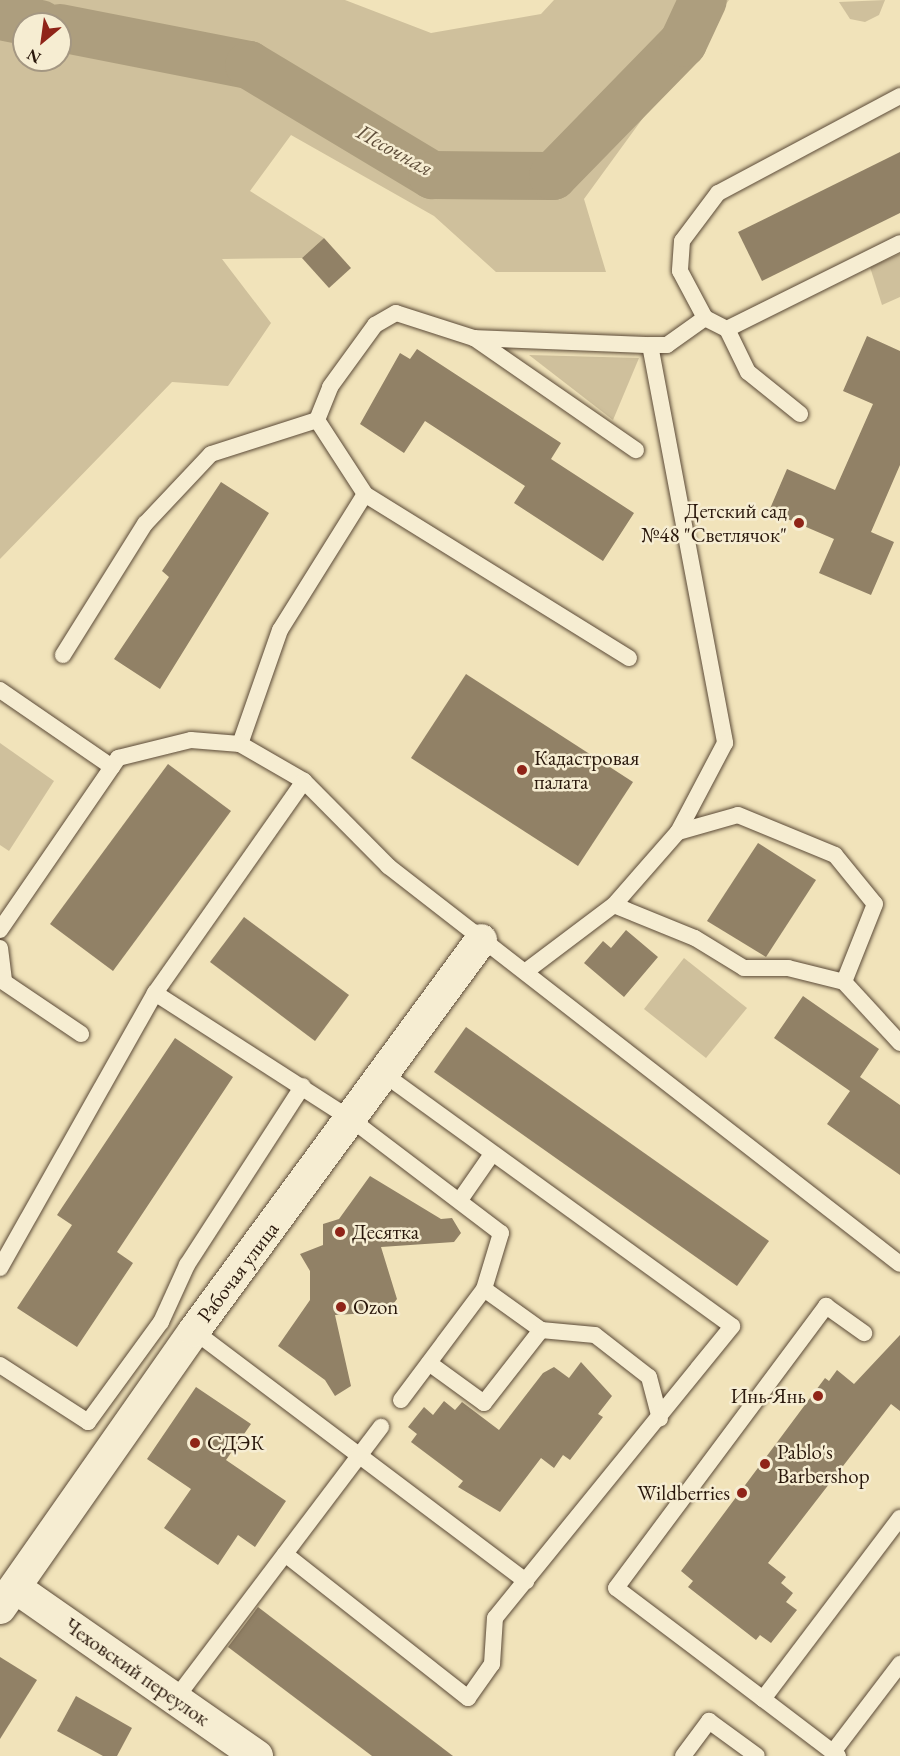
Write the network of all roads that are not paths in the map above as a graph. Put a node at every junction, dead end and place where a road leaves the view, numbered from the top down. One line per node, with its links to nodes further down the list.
1 (900, 96): 3 (lane)
2 (900, 243): 4 (lane)
3 (705, 318): 4 (lane); 6 (lane)
4 (727, 329): 7 (lane)
5 (474, 338): 6 (lane); 8 (lane); 9 (lane)
6 (650, 345): 17 (lane)
7 (800, 414)
8 (317, 420): 10 (lane); 11 (lane)
9 (636, 450)
10 (365, 494): 12 (lane); 14 (lane)
11 (63, 655)
12 (629, 658)
13 (0, 690): 15 (lane)
14 (240, 744): 15 (lane); 16 (lane)
15 (111, 767): 19 (lane)
16 (304, 781): 20 (lane); 24 (lane)
17 (678, 832): 18 (lane); 23 (lane)
18 (614, 905): 22 (lane); 23 (lane)
19 (0, 930)
20 (481, 940): 22 (lane); 27 (street, Рабочая улица)
21 (0, 948): 25 (lane)
22 (525, 972): 32 (lane)
23 (844, 982): 26 (lane)
24 (155, 993): 28 (lane); 33 (lane)
25 (81, 1034)
26 (900, 1043)
27 (384, 1074): 29 (street, Рабочая улица); 30 (lane)
28 (303, 1086): 29 (lane); 39 (lane)
29 (352, 1120): 31 (lane); 36 (street, Рабочая улица)
30 (492, 1154): 31 (lane); 41 (lane)
31 (460, 1200): 34 (lane)
32 (900, 1264)
33 (0, 1268)
34 (484, 1289): 35 (lane); 38 (lane)
35 (541, 1330): 38 (lane); 41 (lane)
36 (194, 1331): 43 (lane); 47 (street, Рабочая улица)
37 (864, 1333): 50 (lane)
38 (429, 1363): 40 (lane)
39 (0, 1365)
40 (401, 1400)
41 (660, 1419): 46 (lane)
42 (381, 1427): 43 (lane)
43 (359, 1456): 45 (lane); 46 (lane)
44 (900, 1518): 50 (lane)
45 (285, 1554): 46 (lane); 49 (lane)
46 (526, 1581)
47 (5, 1591): 49 (street, Чеховский переулок)
48 (900, 1664): 51 (lane)
49 (176, 1698): 52 (street, Чеховский переулок)
50 (763, 1699): 51 (lane)
51 (836, 1754)
52 (257, 1756)
53 (683, 1756): 54 (lane)
54 (757, 1756)

